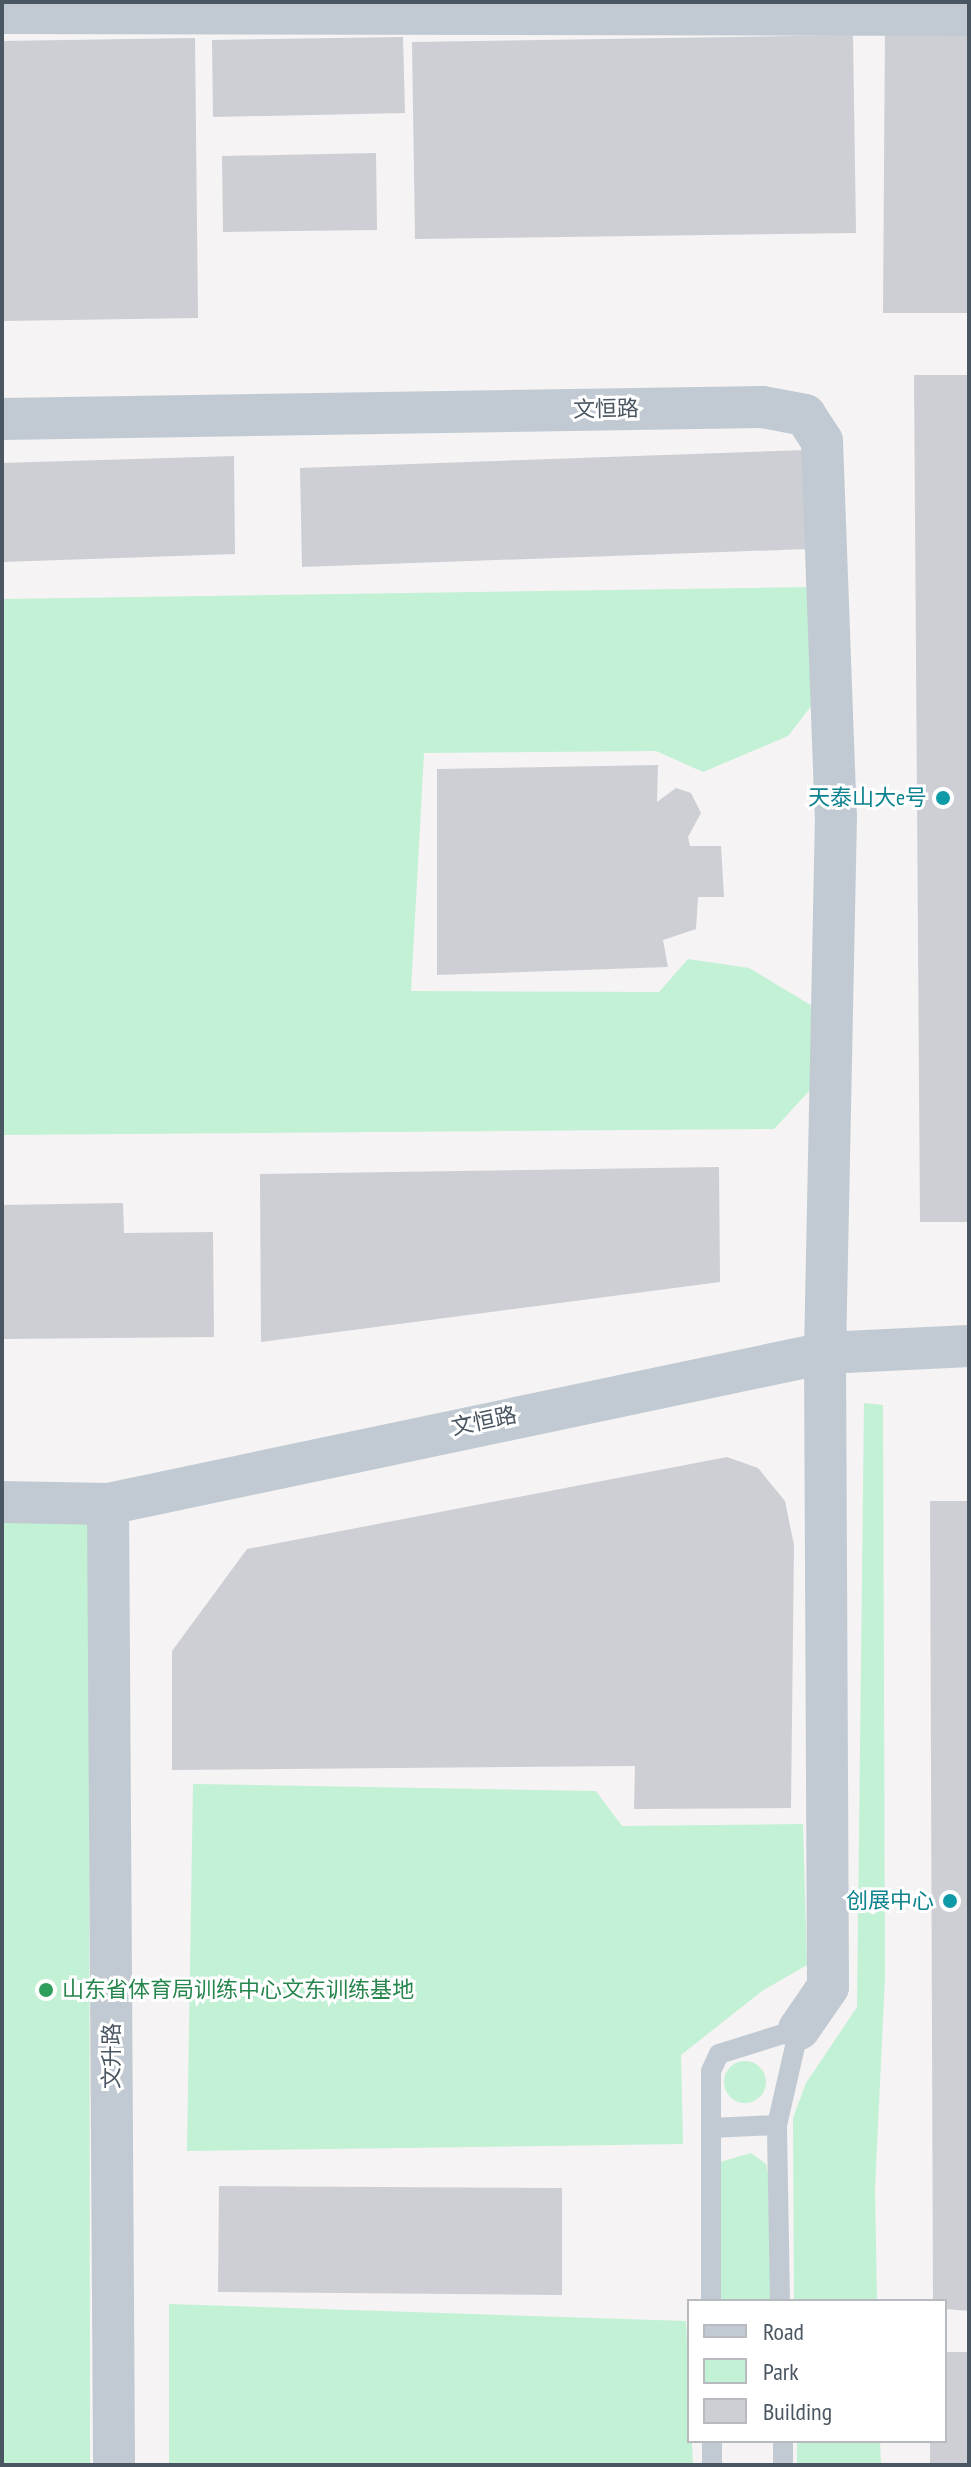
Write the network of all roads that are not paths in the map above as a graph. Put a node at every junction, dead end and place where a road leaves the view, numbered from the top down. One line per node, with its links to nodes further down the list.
1 (2, 13): 2 (street)
2 (969, 15)
3 (2, 419): 5 (street, 文恒路)
4 (969, 1346): 5 (street, 文恒路)
5 (825, 1353): 7 (street, 文恒路); 8 (street, 文恒路)
6 (2, 1502): 7 (street, 文恒路)
7 (108, 1504): 15 (street, 文升路)
8 (799, 2029): 9 (lane); 10 (lane)
9 (777, 2125): 10 (lane); 12 (lane)
10 (711, 2128): 11 (lane)
11 (711, 2299)
12 (780, 2299)
13 (712, 2443): 16 (lane)
14 (783, 2443): 17 (lane)
15 (114, 2465)
16 (712, 2465)
17 (783, 2465)

